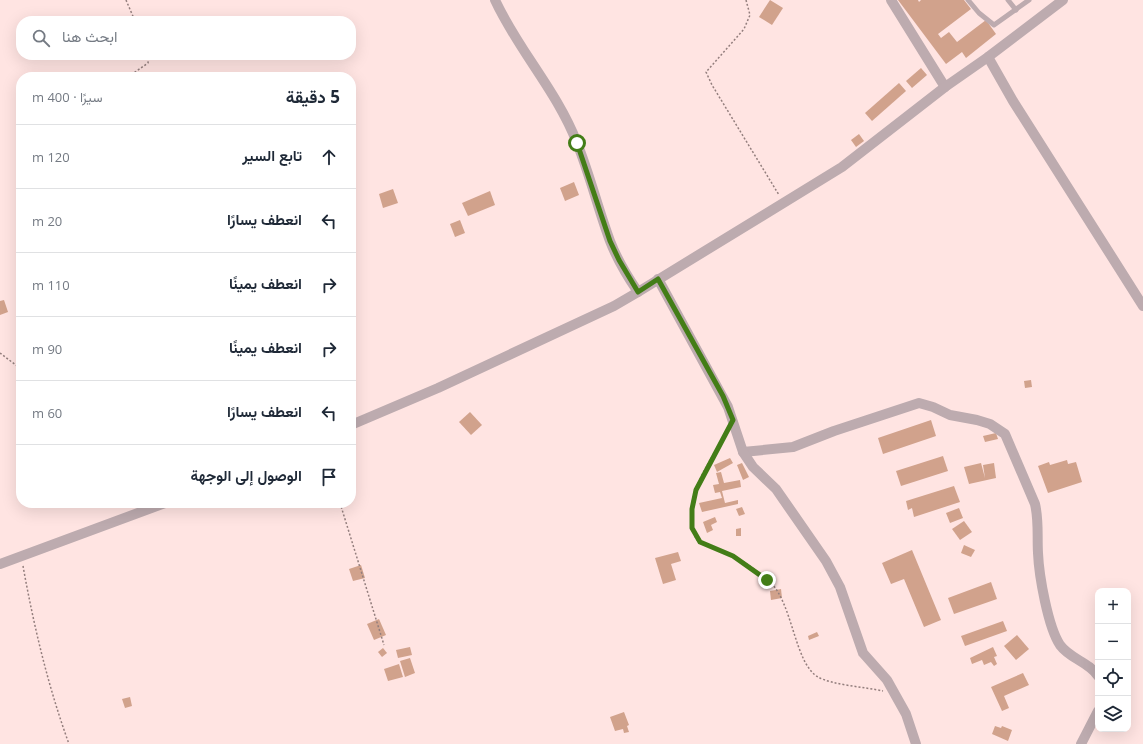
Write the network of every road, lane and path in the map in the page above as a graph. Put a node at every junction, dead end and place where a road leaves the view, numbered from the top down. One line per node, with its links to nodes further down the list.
1 (126, 0): 10 (path)
2 (495, 0): 17 (street)
3 (746, 0): 15 (path)
4 (891, 0): 14 (street)
5 (968, 0): 9 (lane)
6 (1008, 0): 9 (lane)
7 (1029, 0): 9 (lane)
8 (1063, 0): 11 (street)
9 (1016, 10)
10 (133, 16)
11 (988, 57): 14 (street); 18 (street)
12 (148, 60): 13 (path)
13 (135, 72)
14 (945, 87): 15 (street)
15 (784, 202): 16 (street)
16 (658, 279): 17 (street); 21 (street)
17 (638, 292): 22 (street)
18 (1143, 306)
19 (0, 353): 20 (path)
20 (16, 365)
21 (733, 420): 23 (street); 30 (path)
22 (356, 422)
23 (744, 452): 29 (street); 33 (street)
24 (152, 508): 26 (street)
25 (342, 508): 28 (path)
26 (21, 557): 27 (street); 32 (path)
27 (0, 564)
28 (384, 645)
29 (1095, 673)
30 (882, 691)
31 (1095, 716): 34 (street)
32 (69, 744)
33 (916, 744)
34 (1081, 744)

